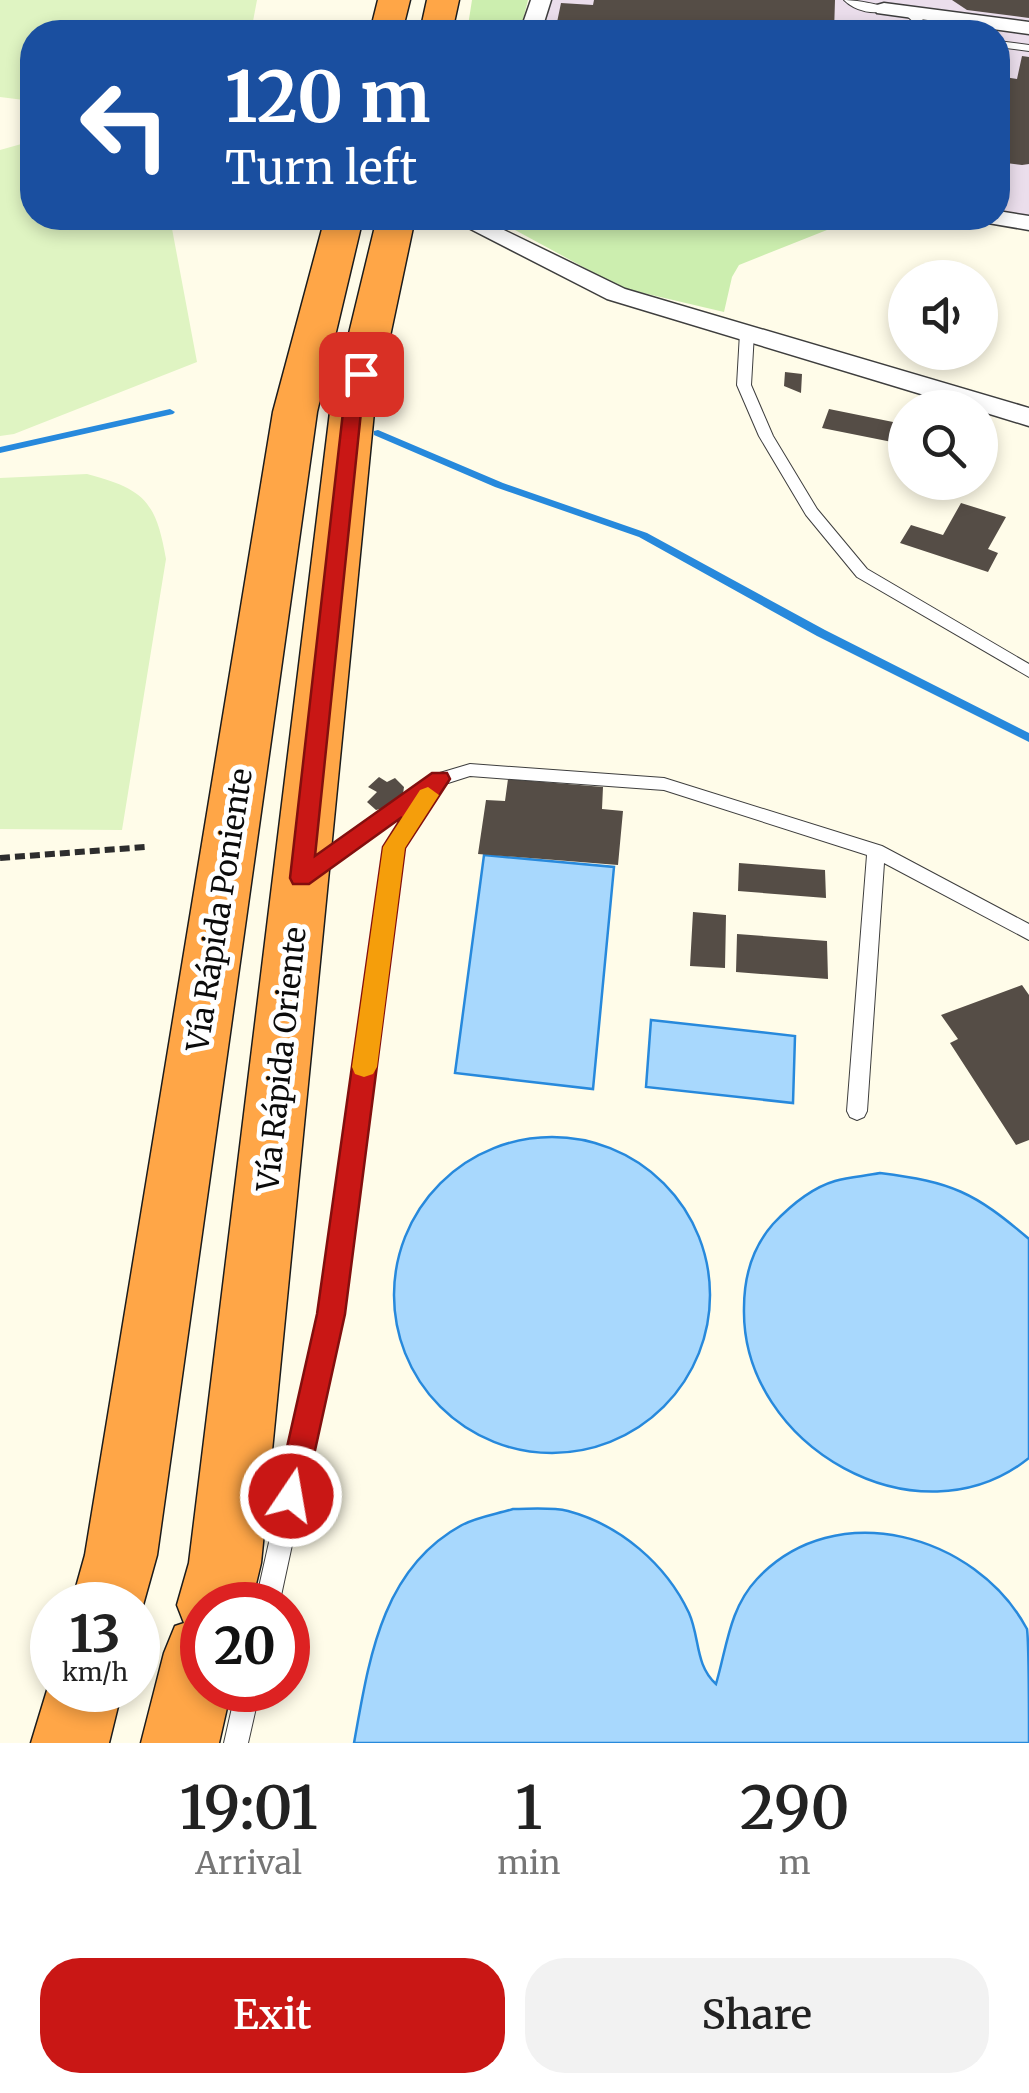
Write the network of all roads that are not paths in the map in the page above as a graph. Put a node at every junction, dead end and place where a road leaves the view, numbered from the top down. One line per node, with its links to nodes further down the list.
1 (849, 0): 2 (lane)
2 (884, 4): 3 (street)
3 (908, 12): 4 (lane); 5 (street)
4 (917, 20)
5 (968, 20)
6 (341, 230): 17 (highway, Vía Rápida Poniente)
7 (393, 230): 14 (highway, Vía Rápida Oriente)
8 (486, 230): 9 (street)
9 (747, 333): 10 (street); 11 (lane)
10 (1029, 417)
11 (1029, 671)
12 (439, 779): 13 (lane); 14 (lane); 19 (lane)
13 (876, 851): 15 (lane); 16 (lane)
14 (301, 878): 18 (highway, Vía Rápida Oriente)
15 (1029, 933)
16 (857, 1111)
17 (115, 1582)
18 (220, 1582)
19 (271, 1582)
20 (78, 1712): 23 (highway)
21 (187, 1712): 24 (highway)
22 (243, 1712): 25 (lane)
23 (70, 1743)
24 (180, 1743)
25 (236, 1743)

